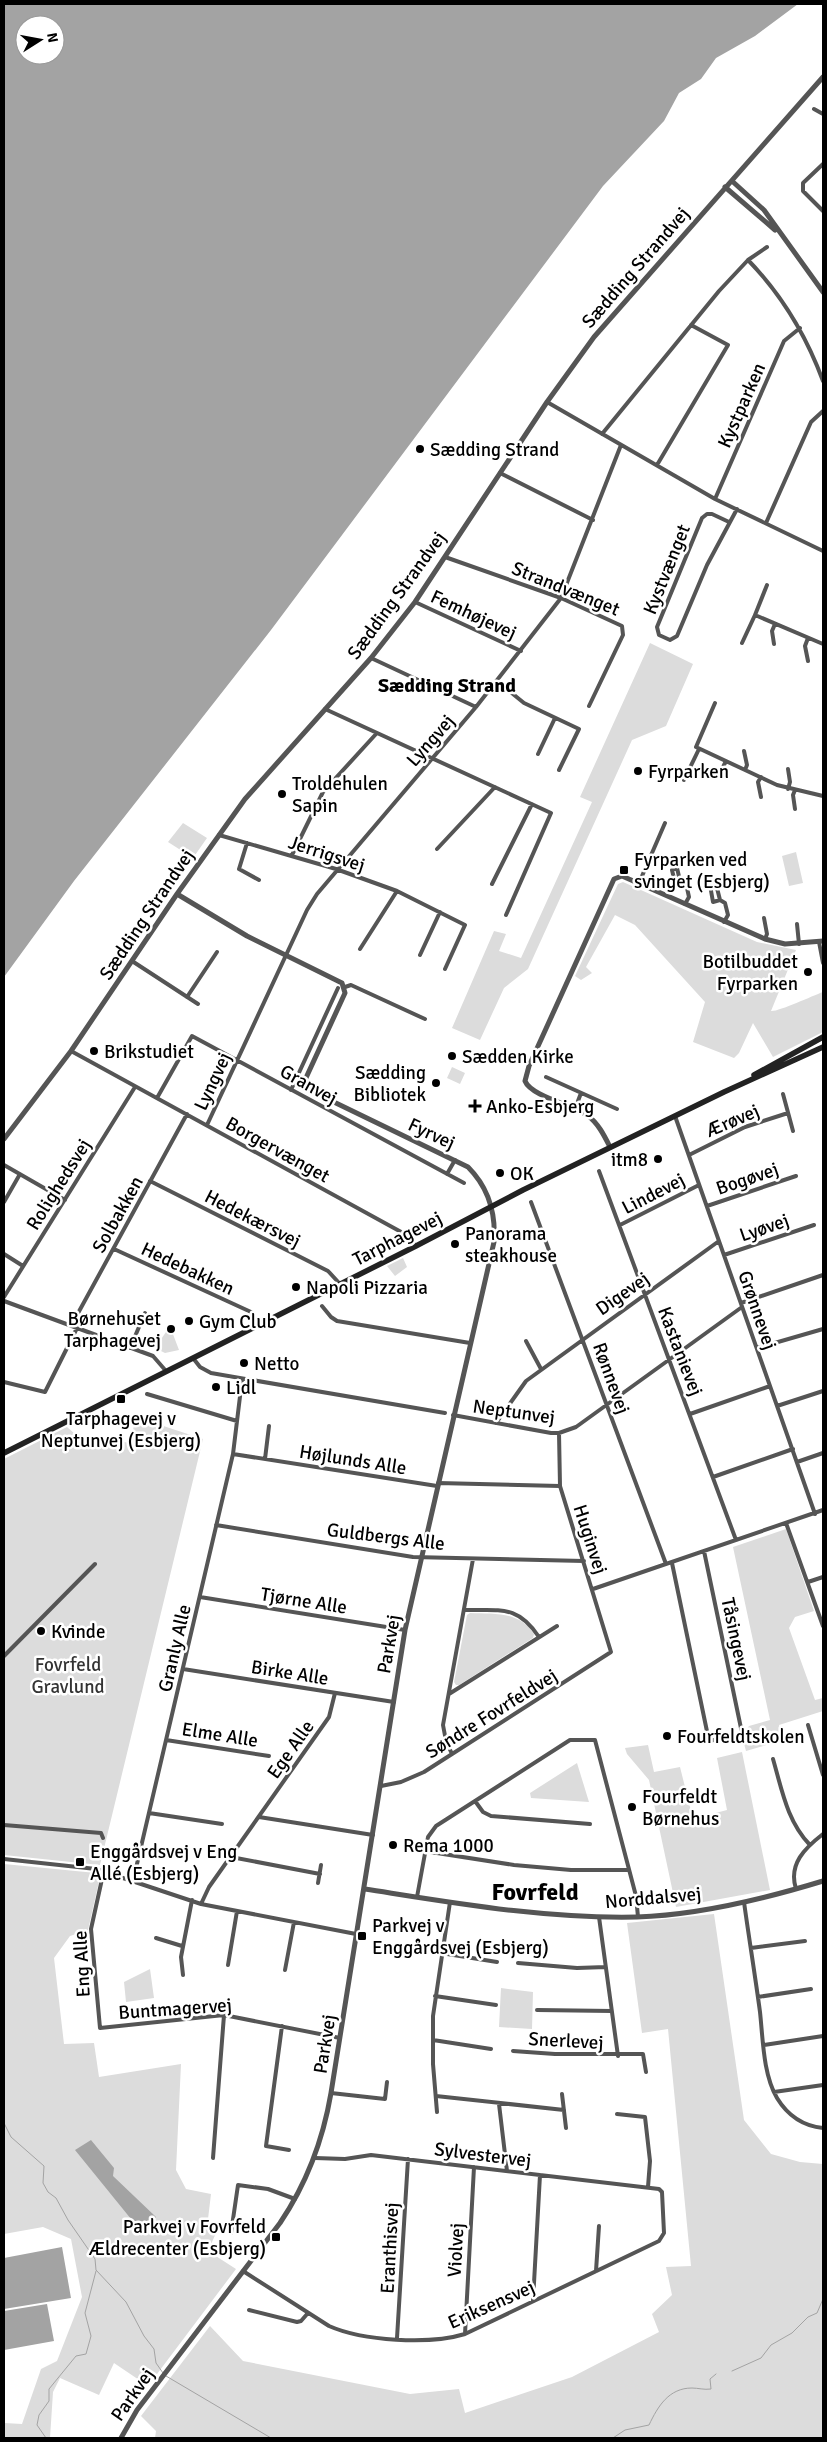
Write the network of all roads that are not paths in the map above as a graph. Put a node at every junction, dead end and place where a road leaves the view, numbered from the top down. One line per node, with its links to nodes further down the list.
1 (823, 77): 5 (street, Sædding Strandvej)
2 (814, 109): 3 (street)
3 (823, 114)
4 (823, 164): 7 (street)
5 (732, 181): 6 (street, Sædding Strandvej); 8 (street)
6 (725, 188): 8 (street); 15 (street, Sædding Strandvej)
7 (823, 211)
8 (781, 236): 11 (street)
9 (767, 247): 10 (street)
10 (748, 260): 12 (street); 13 (street)
11 (823, 292)
12 (691, 325): 17 (street); 19 (street, Kystparken)
13 (800, 328): 14 (street); 21 (street, Kystparken)
14 (823, 381)
15 (547, 402): 17 (street); 20 (street, Sædding Strandvej)
16 (823, 411): 25 (street)
17 (602, 434): 18 (street)
18 (621, 445): 19 (street); 23 (street, Lyngvej)
19 (657, 465): 21 (street)
20 (500, 473): 23 (street); 27 (street, Sædding Strandvej)
21 (715, 499): 22 (street)
22 (737, 509): 24 (street, Kystvænget); 25 (street)
23 (593, 520): 29 (street, Lyngvej)
24 (729, 522): 24 (street, Kystvænget)
25 (766, 523): 26 (street)
26 (823, 551)
27 (444, 557): 29 (street, Strandvænget); 30 (street, Sædding Strandvej)
28 (767, 586): 31 (street)
29 (561, 598): 37 (street, Lyngvej); 42 (street, Strandvænget)
30 (415, 602): 37 (street, Femhøjevej); 38 (street, Sædding Strandvej)
31 (755, 615): 32 (street); 34 (street)
32 (775, 624): 33 (street); 35 (street)
33 (808, 638): 36 (street); 39 (street)
34 (742, 643)
35 (774, 644)
36 (823, 644)
37 (521, 651): 40 (street, Lyngvej)
38 (371, 658): 43 (street); 44 (street, Sædding Strandvej)
39 (808, 661)
40 (497, 681): 43 (street, Lyngvej); 45 (street)
41 (715, 703): 47 (street)
42 (589, 706)
43 (476, 707): 50 (street, Lyngvej)
44 (325, 709): 46 (street); 66 (street, Sædding Strandvej)
45 (555, 718): 49 (street); 53 (street)
46 (376, 734): 50 (street); 69 (street)
47 (699, 749): 51 (street); 57 (street)
48 (744, 751): 54 (street)
49 (538, 754)
50 (432, 758): 58 (street); 70 (street, Lyngvej)
51 (726, 761): 54 (street); 55 (street)
52 (788, 769): 59 (street)
53 (559, 770)
54 (745, 770): 56 (street)
55 (725, 777)
56 (760, 777): 59 (street); 62 (street)
57 (684, 780)
58 (496, 787): 63 (street); 68 (street)
59 (788, 789): 60 (street)
60 (795, 790): 61 (street); 64 (street)
61 (823, 796)
62 (760, 797)
63 (532, 804): 73 (street); 80 (street)
64 (795, 809)
65 (665, 823): 72 (street)
66 (218, 835): 67 (street, Jerrigsvej); 76 (street, Sædding Strandvej)
67 (248, 843): 69 (street, Jerrigsvej); 71 (street)
68 (437, 849)
69 (292, 856): 70 (street, Jerrigsvej)
70 (336, 869): 75 (street, Jerrigsvej); 89 (street, Lyngvej)
71 (259, 880)
72 (640, 883): 78 (street); 112 (street)
73 (492, 884)
74 (682, 885): 78 (street)
75 (397, 891): 79 (street, Jerrigsvej); 87 (street)
76 (177, 894): 89 (street); 91 (street, Sædding Strandvej)
77 (720, 900): 77 (street); 82 (street)
78 (686, 904): 82 (street)
79 (440, 912): 90 (street); 93 (street, Jerrigsvej)
80 (506, 914)
81 (764, 918): 84 (street)
82 (724, 922): 84 (street)
83 (797, 924): 86 (street)
84 (765, 940): 86 (street)
85 (821, 941): 86 (street); 92 (street)
86 (799, 944)
87 (360, 949)
88 (217, 952): 96 (street)
89 (286, 954): 94 (street); 104 (street, Lyngvej)
90 (420, 955)
91 (132, 961): 96 (street); 103 (street, Sædding Strandvej)
92 (823, 964)
93 (445, 969)
94 (344, 986): 99 (street, Fyrvej); 100 (street)
95 (338, 988): 98 (street)
96 (187, 997): 97 (street)
97 (198, 1004)
98 (331, 1004): 99 (street); 107 (street)
99 (339, 1008): 122 (street, Fyrvej)
100 (425, 1019)
101 (823, 1037): 108 (main road, Tarphagevej)
102 (823, 1047): 108 (main road, Tarphagevej)
103 (71, 1051): 106 (street, Borgervænget); 119 (street, Sædding Strandvej)
104 (238, 1060): 107 (street, Granvej); 111 (street, Granvej); 117 (street, Lyngvej)
105 (546, 1076): 109 (street)
106 (135, 1087): 111 (street, Borgervænget); 131 (street, Rolighedsvej)
107 (291, 1090): 126 (street, Granvej)
108 (724, 1092): 116 (main road, Tarphagevej)
109 (581, 1093): 112 (street); 113 (street)
110 (783, 1094): 114 (street, Ærøvej)
111 (157, 1098): 115 (street, Borgervænget)
112 (575, 1109): 120 (street)
113 (617, 1109)
114 (788, 1113): 118 (street, Ærøvej); 121 (street, Ærøvej)
115 (187, 1114): 117 (street, Borgervænget); 128 (street, Solbakken)
116 (675, 1116): 120 (main road, Tarphagevej); 121 (street, Grønnevej)
117 (207, 1125): 139 (street, Borgervænget)
118 (794, 1130)
119 (4, 1139)
120 (610, 1147): 134 (main road, Tarphagevej)
121 (688, 1155): 130 (street, Grønnevej)
122 (455, 1160): 126 (street); 134 (street, Fyrvej)
123 (4, 1165): 125 (street)
124 (599, 1171): 136 (street, Kastanievej)
125 (20, 1174): 131 (street); 132 (street)
126 (447, 1174): 129 (street, Granvej)
127 (796, 1176): 135 (street, Bogøvej)
128 (150, 1181): 140 (street, Solbakken); 145 (street, Hedekærsvej)
129 (464, 1183)
130 (699, 1185): 135 (street, Grønnevej); 136 (street, Lindevej)
131 (65, 1200): 143 (street, Rolighedsvej)
132 (4, 1202)
133 (531, 1202): 156 (street, Rønnevej)
134 (492, 1206): 139 (main road, Tarphagevej); 158 (street, Parkvej)
135 (707, 1206): 138 (street, Grønnevej)
136 (620, 1225): 146 (street, Kastanievej)
137 (814, 1225): 142 (street, Lyøvej)
138 (719, 1241): 142 (street, Grønnevej); 146 (street, Digevej)
139 (416, 1246): 145 (main road, Tarphagevej)
140 (114, 1249): 151 (street, Hedebakken); 153 (street, Solbakken)
141 (4, 1254): 143 (street)
142 (724, 1255): 149 (street, Grønnevej)
143 (23, 1266): 147 (street, Rolighedsvej)
144 (823, 1275): 149 (street, Neptunvej)
145 (340, 1284): 161 (main road, Tarphagevej)
146 (645, 1294): 156 (street, Digevej); 162 (street, Kastanievej)
147 (4, 1297)
148 (4, 1301): 153 (street)
149 (742, 1305): 160 (street, Grønnevej); 162 (street, Neptunvej)
150 (322, 1306): 158 (street)
151 (251, 1312)
152 (145, 1313): 159 (street)
153 (70, 1326): 154 (street)
154 (76, 1328): 159 (street); 166 (street)
155 (823, 1329): 160 (street)
156 (582, 1338): 163 (street, Digevej); 170 (street, Rønnevej)
157 (526, 1341): 163 (street)
158 (470, 1343): 174 (street, Parkvej)
159 (130, 1348): 164 (street)
160 (757, 1348): 167 (street, Grønnevej)
161 (193, 1358): 164 (main road, Tarphagevej); 165 (street, Neptunvej)
162 (669, 1360): 170 (street, Neptunvej); 173 (street, Kastanievej)
163 (541, 1369): 176 (street, Digevej)
164 (166, 1371): 180 (main road, Tarphagevej)
165 (242, 1380): 172 (street, Neptunvej); 175 (street, Granly Alle)
166 (4, 1382)
167 (770, 1386): 171 (street, Grønnevej); 173 (street)
168 (823, 1391): 171 (street)
169 (147, 1394): 175 (street)
170 (607, 1404): 178 (street, Neptunvej); 199 (street, Rønnevej)
171 (778, 1406): 179 (street, Grønnevej)
172 (445, 1413)
173 (690, 1414): 185 (street, Kastanievej)
174 (453, 1415): 176 (street, Neptunvej); 186 (street, Parkvej)
175 (237, 1422): 182 (street, Granly Alle)
176 (496, 1423): 178 (street, Neptunvej)
177 (269, 1426): 183 (street)
178 (560, 1433): 187 (street, Huginvej)
179 (793, 1449): 184 (street, Grønnevej); 185 (street)
180 (4, 1453)
181 (823, 1453): 184 (street)
182 (233, 1454): 183 (street, Højlunds Alle); 191 (street, Granly Alle)
183 (265, 1459): 186 (street, Højlunds Alle)
184 (797, 1462): 189 (street, Grønnevej)
185 (713, 1477): 192 (street, Kastanievej)
186 (437, 1485): 187 (street, Højlunds Alle); 194 (street, Parkvej)
187 (560, 1486): 196 (street, Huginvej)
188 (823, 1510): 189 (street)
189 (814, 1514): 190 (street)
190 (786, 1523): 192 (street); 201 (street)
191 (216, 1526): 194 (street, Guldbergs Alle); 203 (street, Granly Alle)
192 (736, 1540): 193 (street)
193 (704, 1551): 197 (street); 216 (street, Tåsingevej)
194 (420, 1557): 195 (street, Guldbergs Alle); 207 (street, Parkvej)
195 (473, 1559): 196 (street, Guldbergs Alle); 204 (street)
196 (584, 1561): 202 (street, Huginvej)
197 (672, 1563): 199 (street); 217 (street)
198 (95, 1564): 210 (street)
199 (666, 1564): 202 (street)
200 (823, 1577): 201 (street)
201 (808, 1582): 206 (street)
202 (593, 1589): 209 (street, Huginvej)
203 (200, 1597): 207 (street, Tjørne Alle); 211 (street, Granly Alle)
204 (464, 1610): 208 (street); 213 (street)
205 (557, 1626): 208 (street)
206 (823, 1626)
207 (405, 1630): 214 (street, Parkvej)
208 (539, 1637): 213 (street)
209 (611, 1652): 219 (street, Søndre Fovrfeldvej)
210 (4, 1656)
211 (183, 1669): 212 (street, Birke Alle); 218 (street, Granly Alle)
212 (335, 1693): 214 (street, Birke Alle); 226 (street, Ege Alle)
213 (449, 1694): 219 (street)
214 (394, 1702): 223 (street, Parkvej)
215 (808, 1725): 222 (street)
216 (742, 1733)
217 (728, 1737)
218 (166, 1740): 220 (street, Elme Alle); 225 (street, Granly Alle)
219 (452, 1754): 223 (street, Søndre Fovrfeldvej)
220 (269, 1756)
221 (773, 1759): 233 (street)
222 (823, 1775)
223 (380, 1786): 231 (street, Parkvej)
224 (474, 1801): 228 (street); 234 (street); 239 (street)
225 (149, 1813): 227 (street); 241 (street, Granly Alle)
226 (259, 1817): 231 (street); 235 (street, Ege Alle)
227 (222, 1824)
228 (590, 1824)
229 (4, 1825): 232 (street)
230 (823, 1834): 233 (street)
231 (373, 1835): 244 (street, Parkvej)
232 (103, 1838)
233 (810, 1845): 245 (street)
234 (424, 1851): 239 (street); 246 (street)
235 (231, 1857): 240 (street); 250 (street, Ege Alle)
236 (4, 1860): 238 (street)
237 (321, 1865): 240 (street)
238 (104, 1870): 241 (street); 275 (street, Eng Alle)
239 (629, 1870): 253 (street)
240 (320, 1874): 243 (street)
241 (133, 1881): 247 (street)
242 (823, 1881): 245 (street, Norddalsvej)
243 (318, 1883)
244 (365, 1889): 246 (street, Norddalsvej); 255 (street, Parkvej)
245 (796, 1889): 249 (street, Norddalsvej)
246 (417, 1897): 248 (street, Norddalsvej)
247 (192, 1900): 250 (street); 258 (street)
248 (450, 1902): 252 (street, Norddalsvej); 260 (street)
249 (744, 1902): 253 (street, Norddalsvej); 259 (street)
250 (201, 1904): 251 (street)
251 (237, 1911): 254 (street); 263 (street)
252 (599, 1917): 253 (street, Norddalsvej); 264 (street, Snerlevej)
253 (638, 1917)
254 (294, 1922): 255 (street); 265 (street)
255 (356, 1934): 277 (street, Parkvej)
256 (156, 1938): 258 (street)
257 (805, 1941): 259 (street)
258 (182, 1946): 266 (street)
259 (751, 1948): 269 (street)
260 (441, 1952): 261 (street); 268 (street)
261 (497, 1962)
262 (518, 1964): 264 (street)
263 (228, 1965)
264 (606, 1967): 272 (street, Snerlevej)
265 (285, 1970)
266 (182, 1975)
267 (812, 1989): 269 (street)
268 (435, 1996): 270 (street); 278 (street)
269 (758, 1997): 279 (street)
270 (496, 2005)
271 (537, 2010): 272 (street, Snerlevej)
272 (612, 2011): 282 (street, Snerlevej)
273 (224, 2015): 274 (street, Buntmagervej); 275 (street, Buntmagervej); 297 (street)
274 (282, 2026): 277 (street, Buntmagervej); 296 (street)
275 (100, 2028)
276 (823, 2036): 279 (street)
277 (340, 2038): 287 (street, Parkvej)
278 (433, 2040): 280 (street); 289 (street)
279 (764, 2045): 286 (street)
280 (491, 2049)
281 (513, 2051): 282 (street, Snerlevej)
282 (618, 2056): 283 (street, Snerlevej)
283 (646, 2072)
284 (387, 2082): 287 (street, Parkvej)
285 (823, 2085): 286 (street)
286 (774, 2092): 295 (street)
287 (331, 2093): 298 (street, Parkvej)
288 (562, 2094): 291 (street)
289 (436, 2096): 290 (street); 292 (street)
290 (500, 2104): 291 (street); 301 (street)
291 (564, 2110): 294 (street)
292 (437, 2112)
293 (617, 2114): 303 (street)
294 (566, 2128)
295 (823, 2128)
296 (289, 2150)
297 (213, 2158)
298 (315, 2158): 299 (street, Sylvestervej); 305 (street, Parkvej)
299 (408, 2159): 300 (street, Sylvestervej); 314 (street, Eranthisvej)
300 (474, 2167): 301 (street, Sylvestervej); 313 (street, Violvej)
301 (508, 2171): 302 (street, Sylvestervej)
302 (540, 2175): 303 (street, Sylvestervej); 310 (street)
303 (648, 2187): 304 (street, Sylvestervej)
304 (662, 2192): 309 (street, Eriksensvej)
305 (295, 2199): 307 (street); 308 (street, Parkvej)
306 (599, 2226): 309 (street)
307 (231, 2233)
308 (243, 2271): 312 (street, Eriksensvej); 315 (street, Parkvej)
309 (596, 2271): 310 (street, Eriksensvej)
310 (533, 2301): 313 (street, Eriksensvej)
311 (249, 2310): 312 (street)
312 (308, 2313): 314 (street, Eriksensvej)
313 (465, 2334): 314 (street, Eriksensvej)
314 (397, 2338)
315 (121, 2438)

